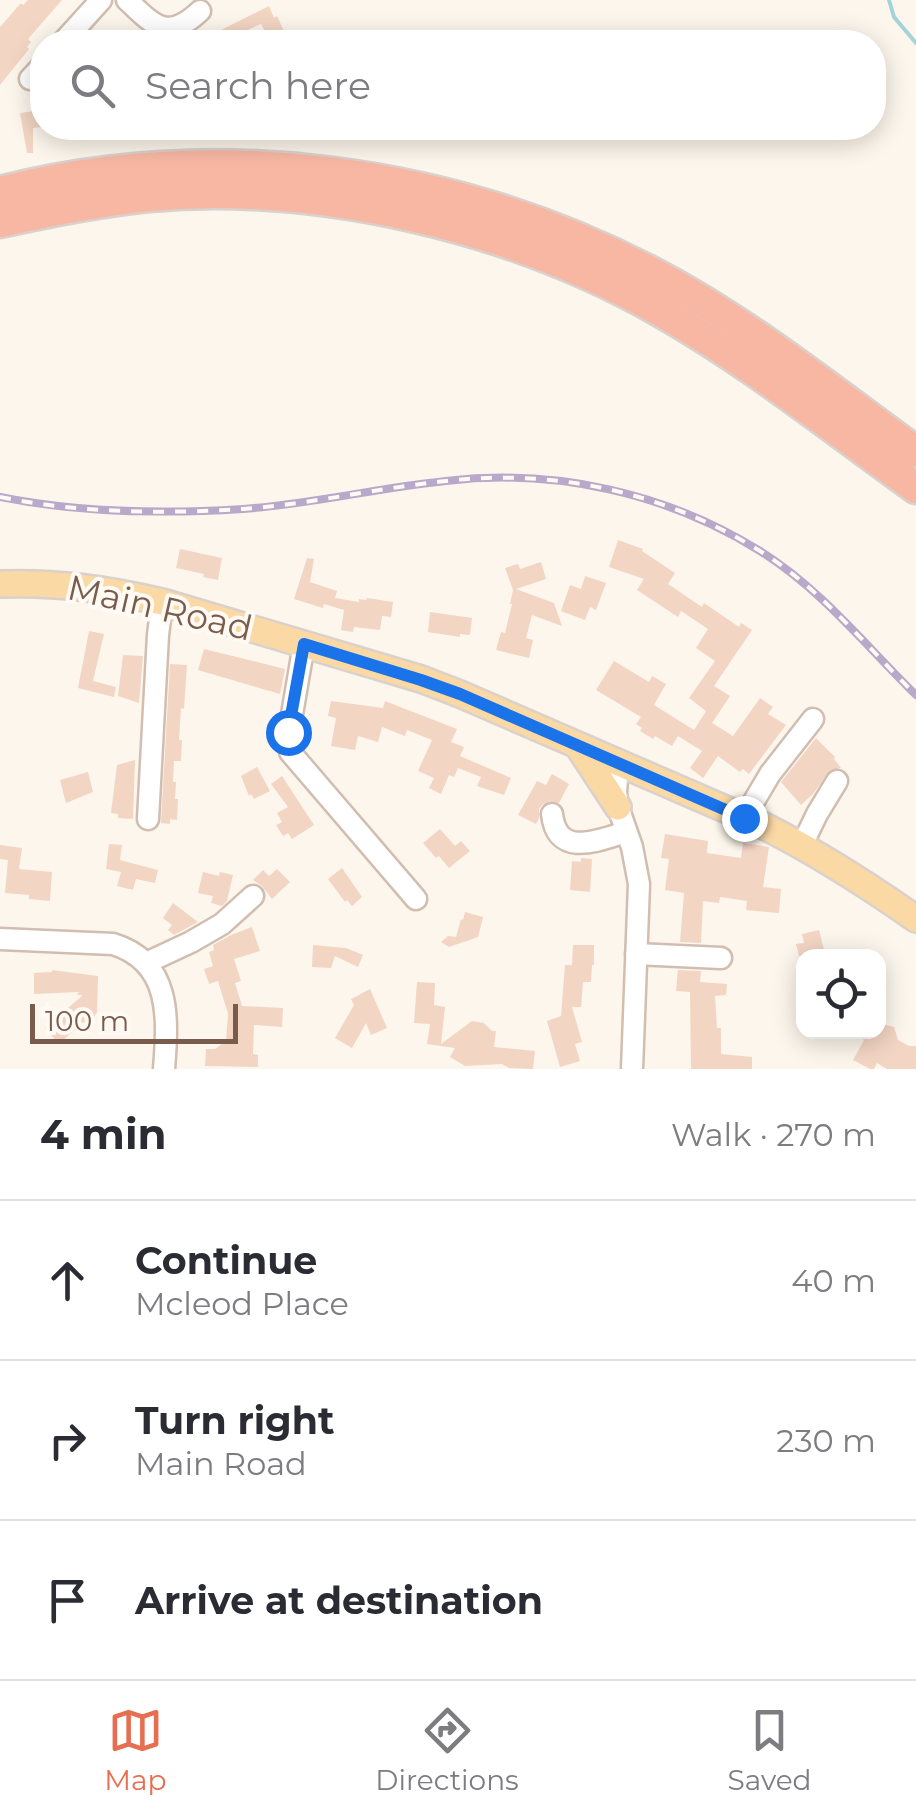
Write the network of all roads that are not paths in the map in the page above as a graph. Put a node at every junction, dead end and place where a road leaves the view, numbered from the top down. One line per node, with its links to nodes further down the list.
1 (101, 0): 4 (street)
2 (127, 0): 3 (street)
3 (200, 12)
4 (74, 30)
5 (0, 192): 9 (highway)
6 (150, 196): 7 (highway); 8 (highway); 10 (highway)
7 (0, 222)
8 (0, 236)
9 (916, 452)
10 (916, 488)
11 (0, 584): 12 (main road, Main Road)
12 (162, 602): 13 (main road, Main Road); 19 (street)
13 (304, 644): 15 (main road, Main Road); 24 (street)
14 (814, 720): 20 (street)
15 (578, 746): 16 (main road, Main Road); 21 (main road)
16 (618, 764): 20 (main road, Main Road); 21 (street)
17 (837, 781): 22 (street)
18 (552, 814): 21 (street)
19 (148, 818)
20 (744, 818): 22 (main road, Main Road)
21 (622, 820): 27 (street)
22 (802, 845): 25 (main road, Main Road)
23 (253, 896): 29 (street)
24 (416, 899)
25 (916, 918)
26 (0, 940): 29 (street)
27 (636, 954): 28 (street); 31 (street)
28 (721, 958)
29 (146, 962): 30 (street)
30 (164, 1069)
31 (632, 1069)

